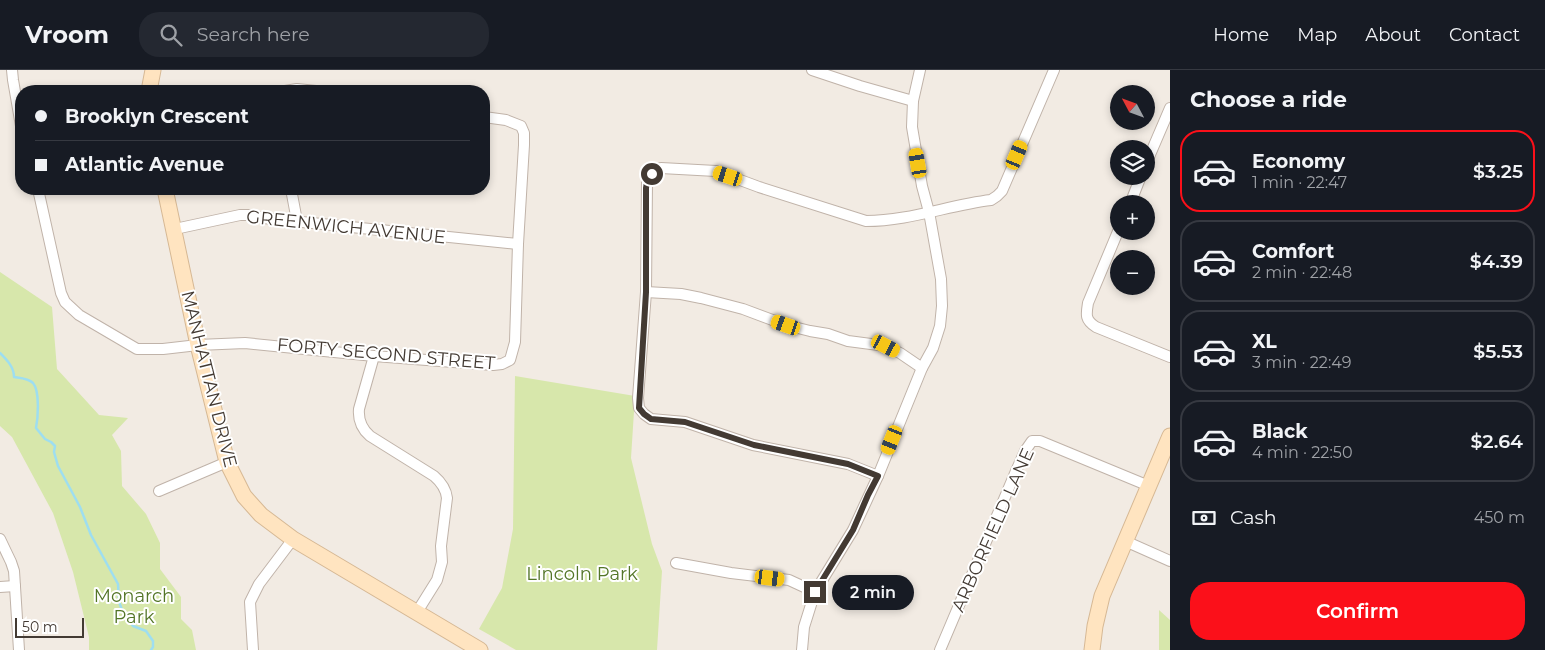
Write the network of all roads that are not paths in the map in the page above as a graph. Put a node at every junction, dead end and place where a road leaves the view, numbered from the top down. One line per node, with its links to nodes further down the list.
1 (12, 70): 7 (street)
2 (153, 70): 6 (street)
3 (812, 70): 8 (street)
4 (920, 70): 8 (street)
5 (1054, 70): 15 (street)
6 (150, 85)
7 (15, 92)
8 (913, 101): 15 (street)
9 (1170, 108): 11 (street)
10 (490, 118): 19 (street, FORTY SECOND STREET)
11 (1155, 143)
12 (39, 195): 21 (street, FORTY SECOND STREET)
13 (167, 195): 17 (street, MANHATTAN DRIVE)
14 (293, 195): 16 (street)
15 (929, 212): 20 (street); 24 (street)
16 (297, 221): 17 (street, GREENWICH AVENUE); 19 (street, GREENWICH AVENUE)
17 (175, 229): 21 (street, MANHATTAN DRIVE)
18 (1114, 240): 23 (street)
19 (518, 244): 22 (street, FORTY SECOND STREET)
20 (646, 292): 24 (street); 27 (street)
21 (198, 345): 22 (street, FORTY SECOND STREET); 26 (street, MANHATTAN DRIVE)
22 (374, 356): 38 (street)
23 (1170, 357)
24 (922, 368): 27 (street)
25 (1170, 436): 28 (street)
26 (227, 462): 29 (street); 31 (street, MANHATTAN DRIVE)
27 (878, 476): 37 (street)
28 (1149, 486): 32 (street); 43 (street, ARBORFIELD LANE)
29 (159, 491)
30 (0, 539): 36 (street)
31 (293, 539): 38 (street, MANHATTAN DRIVE); 40 (street)
32 (1125, 541): 33 (street); 44 (street)
33 (1170, 561)
34 (676, 563): 37 (street)
35 (0, 586): 36 (street)
36 (15, 586): 39 (street)
37 (815, 592): 42 (street)
38 (417, 612): 41 (street, MANHATTAN DRIVE)
39 (19, 650)
40 (253, 650)
41 (480, 650)
42 (802, 650)
43 (940, 650)
44 (1092, 650)

